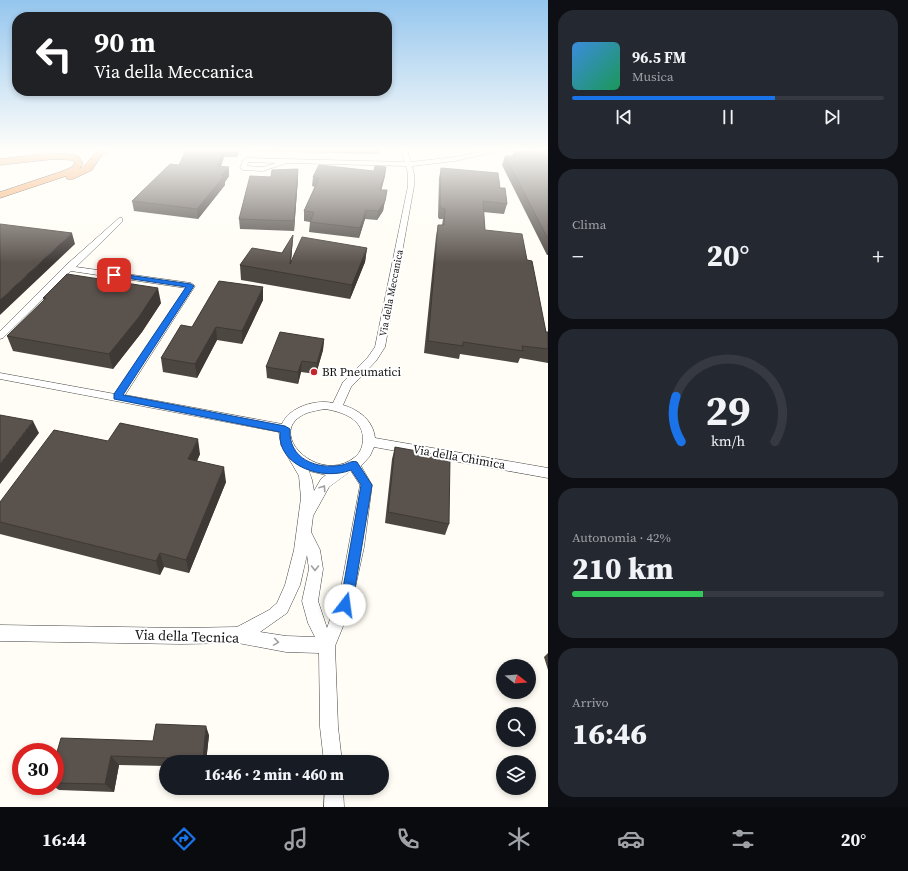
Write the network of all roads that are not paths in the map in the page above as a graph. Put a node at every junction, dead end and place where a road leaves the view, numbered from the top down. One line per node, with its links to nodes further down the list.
1 (22, 188): 4 (highway)
2 (37, 188): 5 (highway)
3 (411, 188): 11 (street, Via della Meccanica)
4 (0, 195)
5 (0, 200)
6 (119, 220): 7 (street)
7 (68, 268): 8 (street); 10 (street)
8 (0, 336)
9 (0, 376): 10 (street)
10 (118, 397): 12 (street)
11 (336, 407): 12 (street); 13 (street)
12 (285, 429): 14 (street)
13 (370, 442): 15 (street); 16 (street, Via della Chimica)
14 (296, 458): 15 (street); 17 (street)
15 (349, 467): 17 (street, one-way to 15); 21 (street)
16 (548, 473)
17 (308, 512): 18 (street)
18 (304, 532): 20 (street); 21 (street, one-way to 21)
19 (0, 633): 20 (street, Via della Tecnica)
20 (238, 635): 21 (street, Via della Tecnica, one-way to 21)
21 (327, 645): 22 (street)
22 (332, 755)
23 (334, 795): 24 (street)
24 (334, 807)

